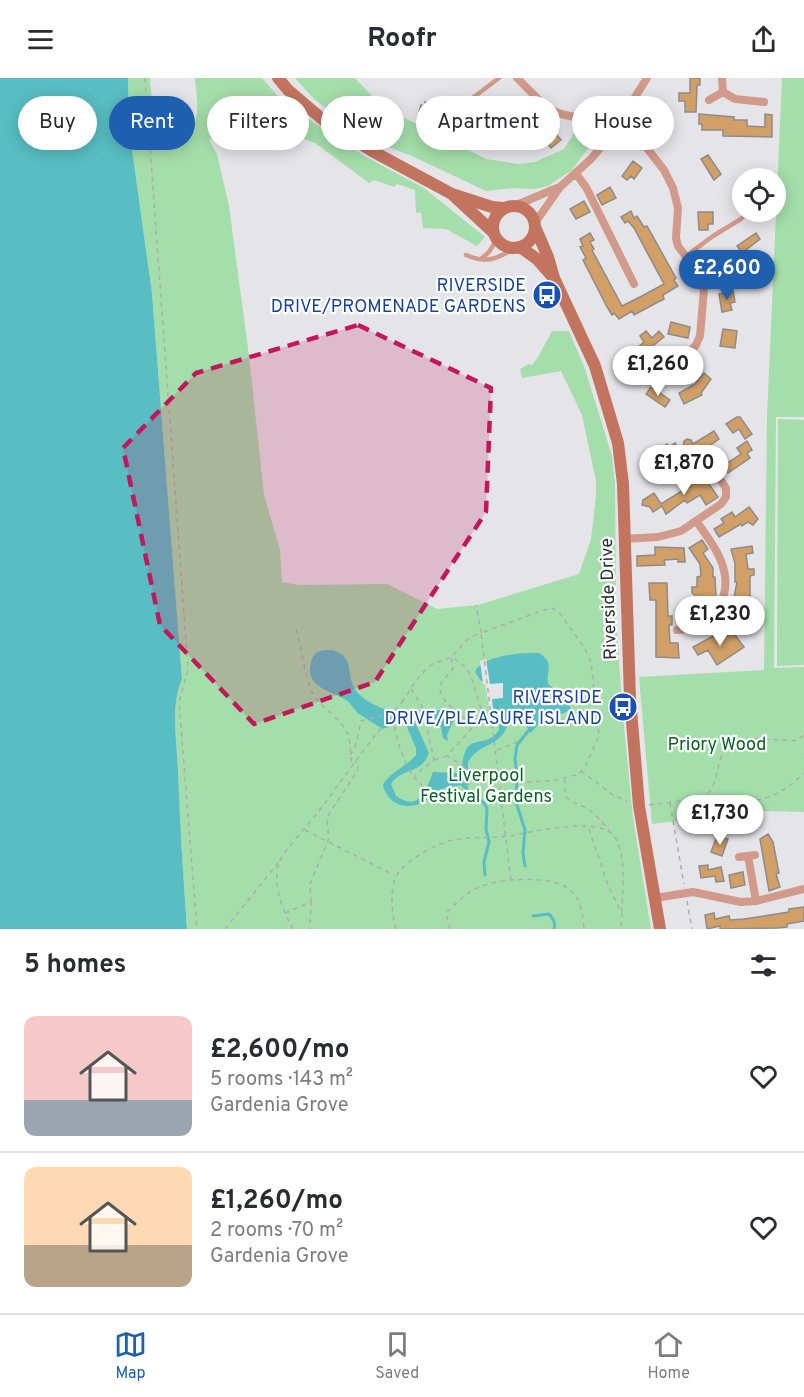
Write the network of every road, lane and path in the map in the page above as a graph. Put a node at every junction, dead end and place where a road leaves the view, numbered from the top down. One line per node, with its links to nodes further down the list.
1 (145, 78): 74 (path)
2 (278, 78): 17 (street)
3 (499, 78): 8 (lane)
4 (517, 78): 12 (street)
5 (646, 78): 9 (street)
6 (722, 78): 7 (street)
7 (723, 92): 10 (street); 11 (street)
8 (475, 96)
9 (635, 96)
10 (709, 100)
11 (764, 102)
12 (572, 116)
13 (598, 150): 15 (street)
14 (648, 150): 24 (street)
15 (576, 174): 16 (street); 27 (street)
16 (560, 187): 18 (street); 20 (street)
17 (452, 194): 18 (street); 21 (street)
18 (509, 207): 20 (street); 21 (street)
19 (736, 222): 24 (lane)
20 (535, 225): 22 (street); 26 (street, Riverside Drive)
21 (495, 236): 22 (street); 25 (lane)
22 (517, 247): 25 (lane); 26 (street, Riverside Drive)
23 (466, 255): 25 (lane)
24 (686, 256): 28 (street)
25 (481, 260)
26 (554, 278): 33 (street, Riverside Drive)
27 (634, 284)
28 (687, 355)
29 (719, 453): 30 (street)
30 (707, 460): 31 (street); 32 (street)
31 (670, 475)
32 (696, 522): 33 (street); 35 (street)
33 (624, 539): 57 (street, Riverside Drive)
34 (476, 604): 37 (path)
35 (686, 617)
36 (296, 629): 44 (path)
37 (481, 633): 38 (path); 43 (path); 49 (path)
38 (451, 657): 39 (path); 40 (path); 40 (path)
39 (411, 689): 46 (path, bridge); 47 (path)
40 (474, 724): 45 (path)
41 (804, 735): 55 (path)
42 (517, 742): 43 (path)
43 (496, 750): 54 (path)
44 (350, 755): 48 (path); 52 (path)
45 (447, 756): 47 (path); 50 (path)
46 (355, 760): 48 (path); 62 (path)
47 (434, 760): 52 (path)
48 (352, 764): 59 (path)
49 (581, 771): 53 (path); 57 (path)
50 (474, 772): 52 (path); 54 (path)
51 (804, 773): 55 (path)
52 (415, 776)
53 (565, 777): 54 (path); 60 (path)
54 (500, 779): 61 (path)
55 (700, 800): 56 (path)
56 (670, 802): 57 (path); 68 (path)
57 (639, 806): 69 (street, Riverside Drive)
58 (588, 828): 60 (path); 61 (path); 73 (path)
59 (304, 830): 62 (path); 64 (path)
60 (611, 833): 73 (path)
61 (507, 836): 65 (path); 66 (path)
62 (328, 843): 65 (path); 71 (path)
63 (748, 856): 70 (street)
64 (279, 862): 72 (path); 75 (path)
65 (396, 876): 78 (path)
66 (511, 881): 79 (path); 80 (path)
67 (804, 889): 70 (street)
68 (686, 893): 69 (street); 70 (street); 83 (path)
69 (655, 898): 82 (street, Riverside Drive)
70 (756, 901)
71 (311, 902): 72 (path); 77 (path)
72 (284, 913): 76 (path)
73 (622, 914): 81 (path)
74 (197, 929)
75 (225, 929)
76 (293, 929)
77 (310, 929)
78 (396, 929)
79 (450, 929)
80 (584, 929)
81 (621, 929)
82 (660, 929)
83 (692, 929)

